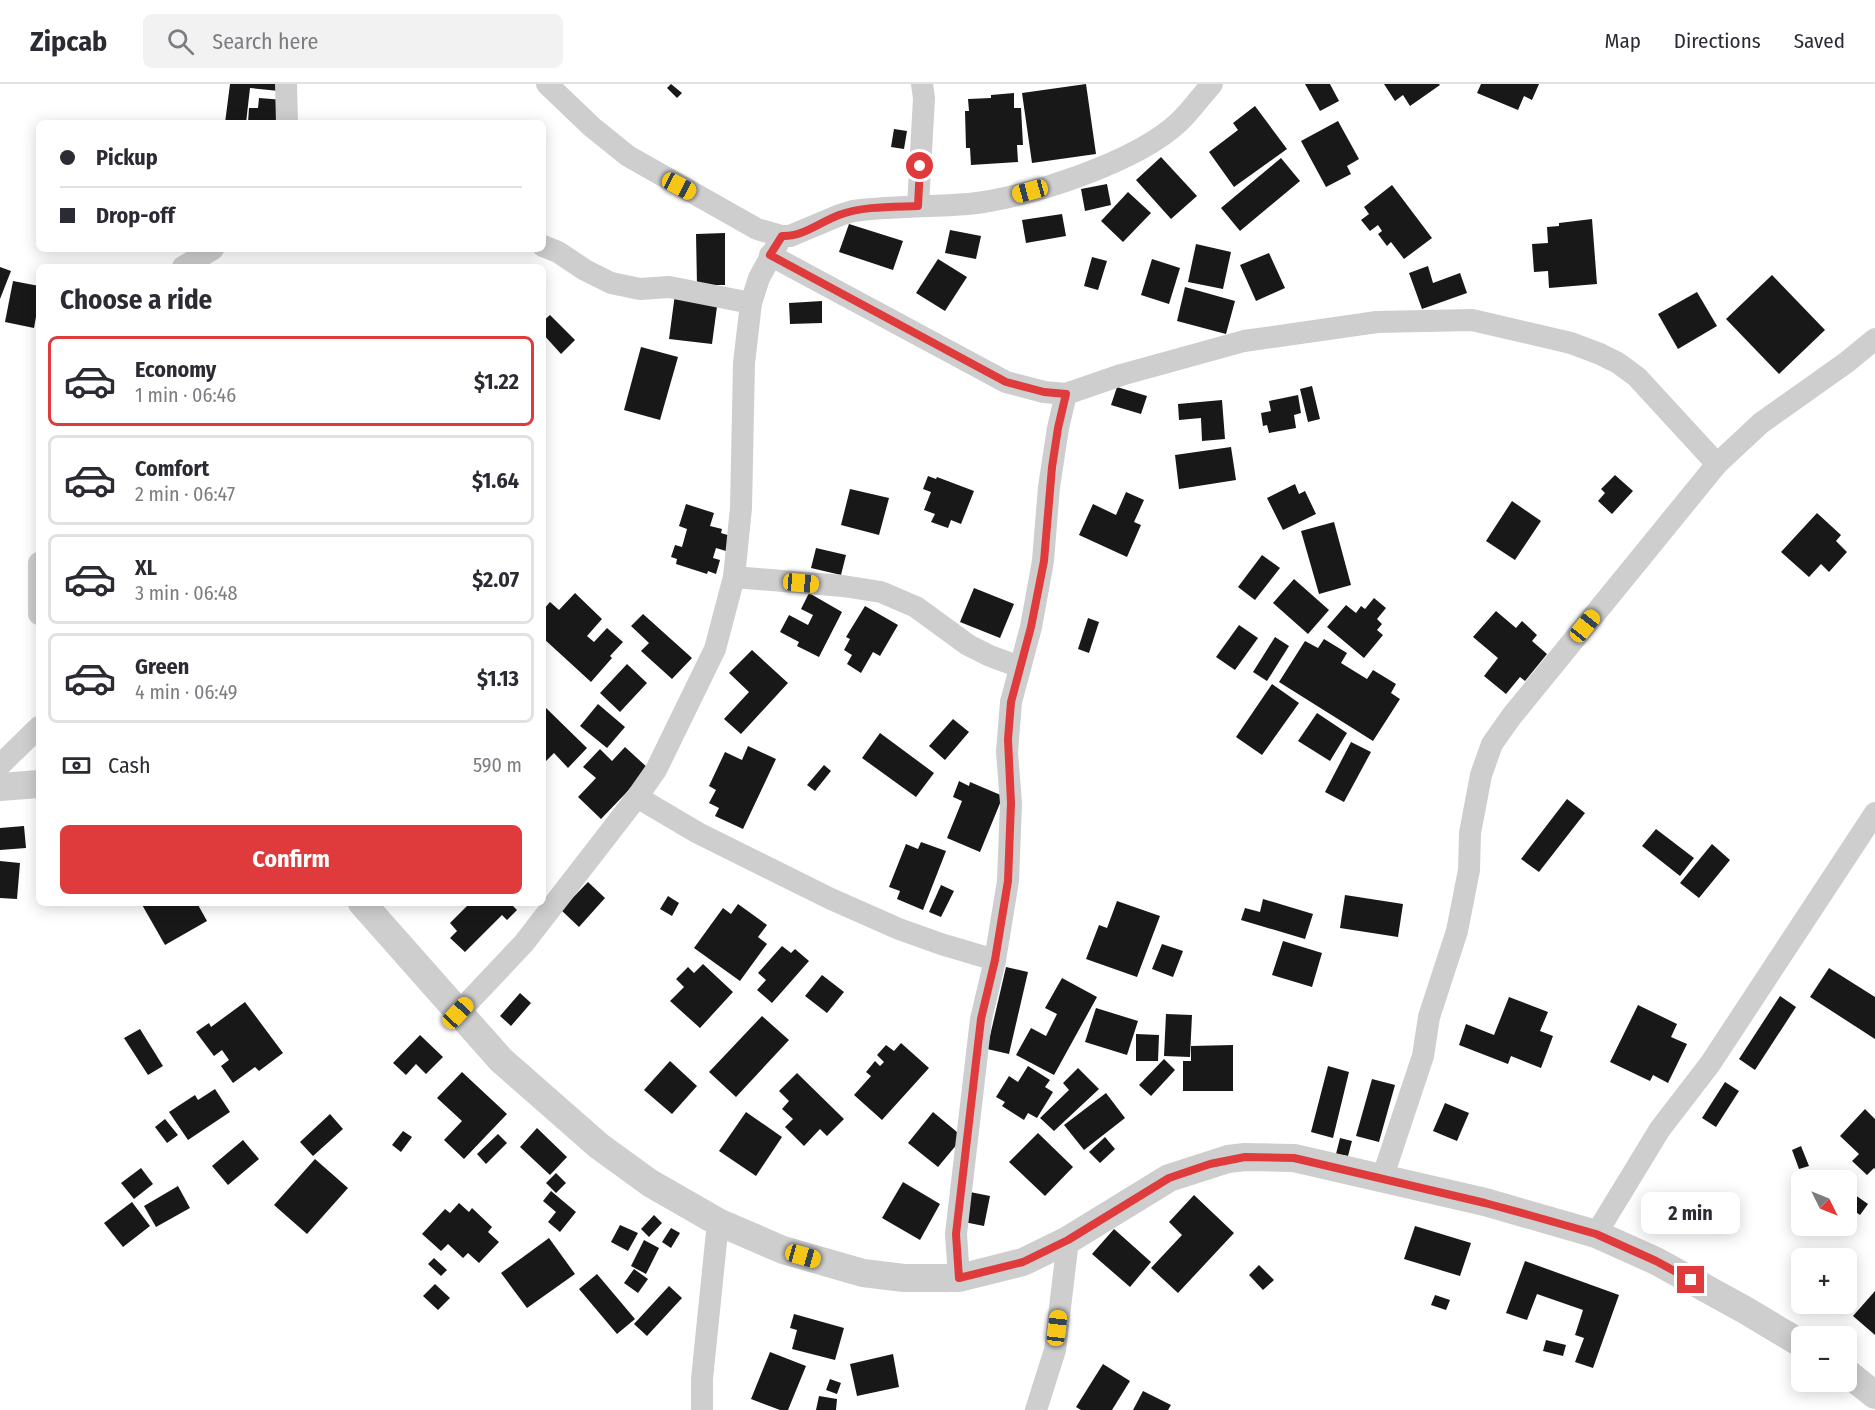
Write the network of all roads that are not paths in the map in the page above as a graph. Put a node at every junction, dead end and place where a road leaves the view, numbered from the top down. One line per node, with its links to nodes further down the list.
1 (286, 84): 5 (street)
2 (922, 84): 6 (street)
3 (1212, 84): 6 (street)
4 (555, 86): 7 (street)
5 (287, 120)
6 (918, 206): 7 (street)
7 (776, 245): 11 (street); 13 (street)
8 (546, 247): 11 (street)
9 (208, 252): 10 (street)
10 (188, 264)
11 (751, 303): 15 (street)
12 (1875, 339): 14 (street)
13 (1066, 394): 14 (street); 16 (street)
14 (1717, 464): 26 (street)
15 (734, 577): 16 (street); 21 (street)
16 (1020, 667): 24 (street)
17 (36, 730): 18 (street)
18 (0, 765)
19 (36, 784): 20 (street)
20 (0, 786)
21 (637, 797): 24 (street); 25 (street)
22 (1875, 813): 28 (street)
23 (365, 906): 25 (street)
24 (995, 960): 30 (street)
25 (458, 1013): 27 (street)
26 (1382, 1179): 28 (street); 29 (street)
27 (718, 1222): 30 (street); 34 (street)
28 (1596, 1234): 31 (street)
29 (1068, 1240): 30 (street); 35 (street)
30 (959, 1278)
31 (1791, 1337)
32 (1857, 1381): 33 (street)
33 (1875, 1395)
34 (702, 1410)
35 (1036, 1410)

